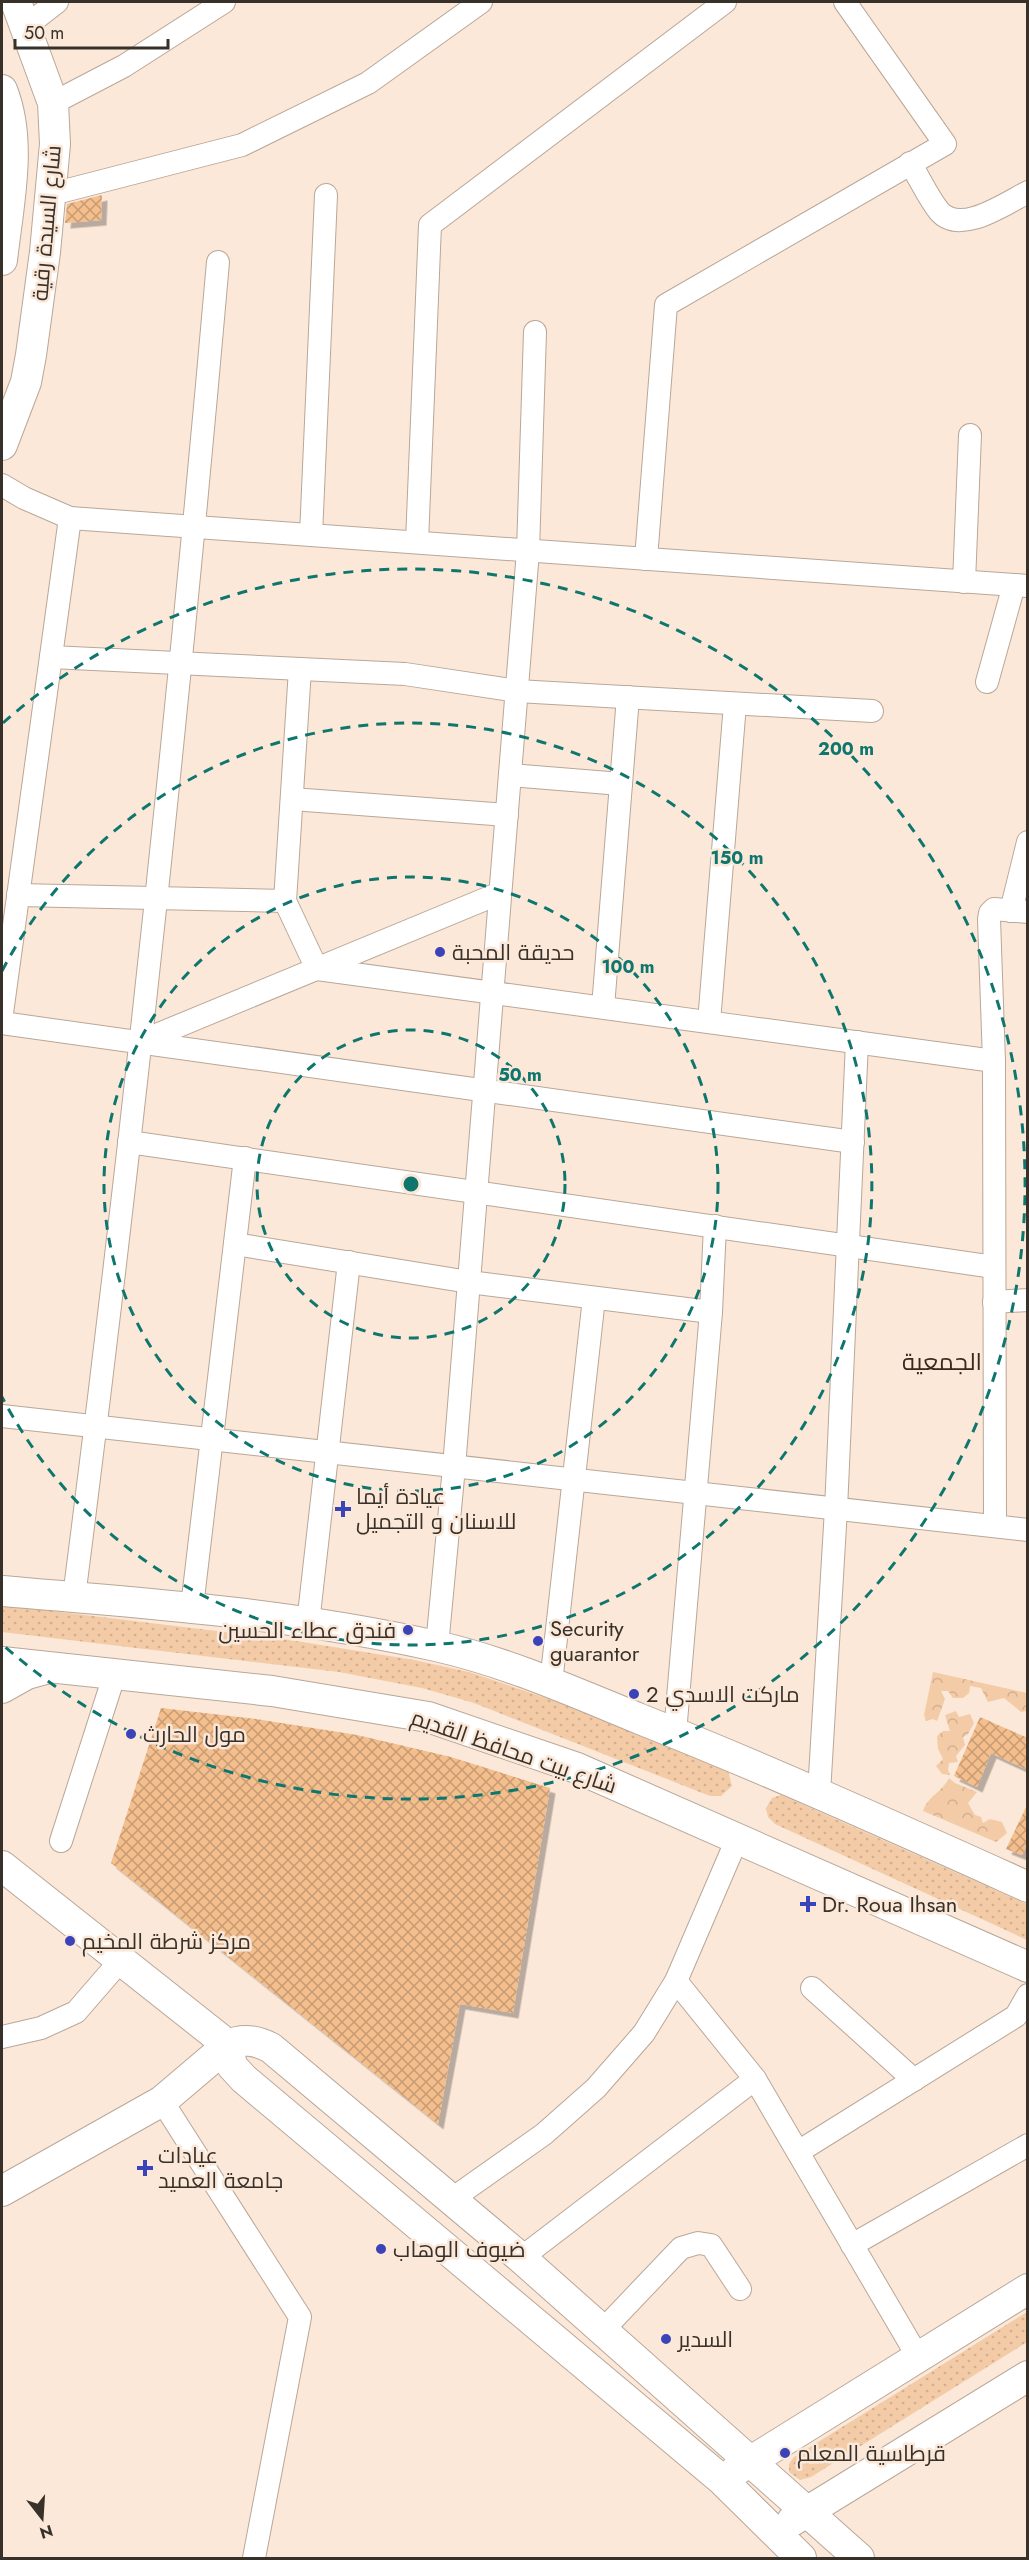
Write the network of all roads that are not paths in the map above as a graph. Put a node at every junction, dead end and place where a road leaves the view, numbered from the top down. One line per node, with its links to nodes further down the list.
1 (57, 2): 6 (street)
2 (224, 2): 8 (street)
3 (481, 2): 11 (street)
4 (725, 2): 22 (street)
5 (845, 2): 9 (street)
6 (21, 14): 8 (main road, شارع السيدة رقية)
7 (2, 90): 13 (main road, شارع السيدة رقية)
8 (53, 103): 11 (main road, شارع السيدة رقية)
9 (910, 164): 10 (street); 24 (street)
10 (1028, 192)
11 (52, 194): 17 (main road, شارع السيدة رقية)
12 (326, 195): 21 (street)
13 (2, 260)
14 (218, 262): 20 (street)
15 (535, 332): 23 (street)
16 (970, 435): 25 (street)
17 (2, 445)
18 (2, 485): 19 (street)
19 (70, 518): 20 (street); 27 (street)
20 (195, 525): 21 (street); 28 (street)
21 (311, 535): 22 (street)
22 (417, 542): 23 (street)
23 (528, 551): 24 (street); 31 (street)
24 (646, 559): 25 (street)
25 (964, 582): 26 (street)
26 (1021, 586): 30 (street)
27 (51, 657): 28 (street); 41 (street)
28 (181, 663): 29 (street); 42 (street)
29 (300, 669): 31 (street); 37 (street)
30 (987, 682)
31 (517, 691): 32 (street); 35 (street)
32 (628, 698): 33 (street); 36 (street)
33 (735, 704): 34 (street); 49 (street)
34 (872, 711)
35 (510, 775): 36 (street); 38 (street)
36 (621, 784): 47 (street)
37 (292, 799): 38 (street); 43 (street)
38 (507, 815): 40 (street)
39 (1028, 842): 44 (street)
40 (500, 893): 45 (street); 46 (street)
41 (18, 895): 42 (street); 48 (street)
42 (155, 898): 43 (street); 51 (street)
43 (285, 901): 45 (street)
44 (1019, 911): 53 (street)
45 (317, 969): 46 (street); 51 (street)
46 (492, 992): 47 (street); 54 (street)
47 (603, 1007): 49 (street)
48 (2, 1013)
49 (709, 1022): 52 (street)
50 (2, 1023): 51 (street)
51 (140, 1042): 54 (street); 55 (street)
52 (857, 1042): 53 (street); 56 (street)
53 (994, 1061): 63 (street)
54 (484, 1090): 56 (street); 58 (street)
55 (129, 1142): 57 (street); 70 (street)
56 (853, 1142): 61 (street)
57 (244, 1158): 58 (street); 60 (street)
58 (476, 1192): 59 (street); 64 (street)
59 (715, 1226): 61 (street); 68 (street)
60 (235, 1244): 62 (street); 71 (street)
61 (848, 1246): 63 (street); 76 (street)
62 (349, 1262): 64 (street); 72 (street)
63 (994, 1267): 67 (street)
64 (469, 1282): 65 (street); 73 (street)
65 (594, 1298): 68 (street); 74 (street)
66 (1028, 1300): 67 (street)
67 (994, 1302): 77 (street)
68 (711, 1312): 75 (street)
69 (2, 1416): 70 (street)
70 (96, 1427): 71 (street); 80 (street)
71 (213, 1440): 72 (street); 81 (street)
72 (329, 1452): 73 (street); 82 (street)
73 (454, 1467): 74 (street); 83 (street)
74 (575, 1480): 75 (street); 87 (street)
75 (697, 1494): 76 (street); 89 (street)
76 (836, 1509): 77 (street); 90 (street)
77 (994, 1526): 78 (street)
78 (1028, 1530)
79 (2, 1591): 80 (main road)
80 (74, 1597): 81 (main road)
81 (192, 1607): 82 (main road)
82 (308, 1623): 83 (main road)
83 (437, 1646): 87 (main road)
84 (2, 1662): 85 (main road, شارع بيت محافظ القديم)
85 (61, 1667): 86 (main road, شارع بيت محافظ القديم); 88 (main road)
86 (115, 1673): 91 (main road, شارع بيت محافظ القديم); 92 (street)
87 (551, 1683): 89 (main road)
88 (2, 1688)
89 (675, 1733): 90 (main road)
90 (819, 1794): 94 (main road)
91 (737, 1839): 96 (main road, شارع بيت محافظ القديم); 97 (street)
92 (61, 1841)
93 (2, 1866): 95 (main road)
94 (1028, 1887)
95 (121, 1960): 100 (street); 101 (main road)
96 (1028, 1967)
97 (676, 1981): 102 (street); 108 (street)
98 (812, 1988): 103 (street)
99 (1028, 1995): 103 (street)
100 (2, 2037)
101 (228, 2045): 104 (main road); 108 (main road); 117 (main road)
102 (755, 2079): 106 (street); 110 (street)
103 (914, 2080): 106 (street)
104 (162, 2101): 107 (main road); 120 (street)
105 (1028, 2145): 109 (street)
106 (798, 2152): 109 (street)
107 (2, 2191)
108 (452, 2199): 110 (main road)
109 (852, 2245): 114 (street)
110 (521, 2258): 113 (main road)
111 (740, 2289): 113 (street)
112 (1028, 2289): 114 (main road)
113 (603, 2330): 116 (main road)
114 (918, 2357): 116 (main road)
115 (1028, 2376): 118 (main road)
116 (751, 2461): 117 (main road); 118 (main road)
117 (722, 2480): 119 (main road)
118 (807, 2511): 119 (main road); 122 (main road)
119 (775, 2533): 121 (main road)
120 (254, 2559)
121 (801, 2559)
122 (859, 2559)

